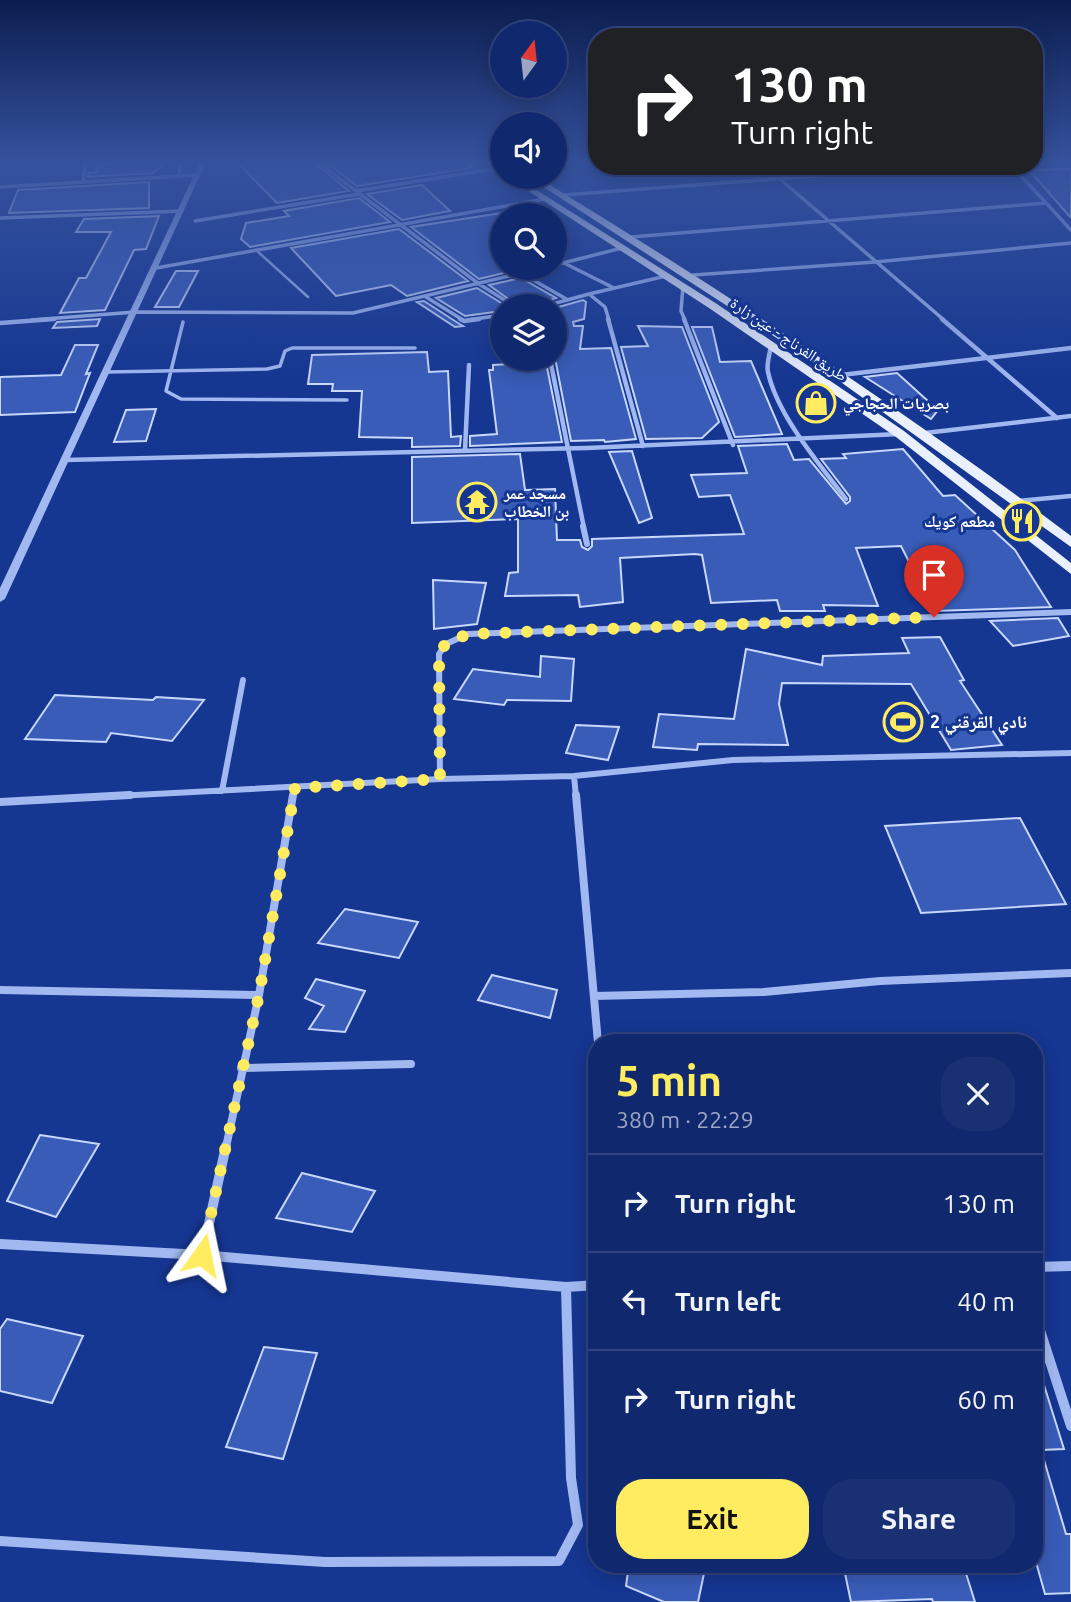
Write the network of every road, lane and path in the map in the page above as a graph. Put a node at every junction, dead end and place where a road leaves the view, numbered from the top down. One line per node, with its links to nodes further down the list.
1 (171, 235): 15 (street)
2 (338, 235): 11 (street)
3 (417, 235): 20 (street)
4 (601, 235): 10 (main road, طريق الفرناج - عين زارة)
5 (627, 235): 8 (main road, طريق الفرناج - عين زارة)
6 (659, 235): 8 (street)
7 (844, 235): 13 (street)
8 (631, 237): 16 (main road, طريق الفرناج - عين زارة)
9 (1071, 243): 13 (street)
10 (622, 248): 12 (street); 17 (main road, طريق الفرناج - عين زارة)
11 (256, 250): 15 (street); 25 (lane)
12 (567, 262)
13 (876, 262): 16 (street); 35 (street)
14 (567, 265): 22 (street)
15 (156, 268): 28 (street)
16 (693, 275): 40 (main road, طريق الفرناج - عين زارة)
17 (666, 276): 21 (main road, طريق الفرناج - عين زارة); 22 (street)
18 (494, 280): 20 (street)
19 (533, 280): 27 (street)
20 (479, 284): 23 (street); 26 (street)
21 (683, 286): 32 (main road, طريق الفرناج - عين زارة); 47 (street)
22 (615, 289): 24 (street)
23 (495, 294)
24 (589, 294): 27 (street); 48 (street)
25 (308, 297)
26 (426, 297): 28 (street); 29 (street)
27 (568, 300)
28 (135, 312): 31 (street); 39 (street)
29 (490, 317)
30 (183, 322): 37 (lane)
31 (0, 323)
32 (771, 345): 45 (main road, طريق الفرناج - عين زارة); 46 (street)
33 (415, 348): 37 (lane)
34 (1071, 348): 35 (street)
35 (990, 359): 40 (street); 43 (street)
36 (469, 365): 49 (street)
37 (169, 371): 39 (lane); 41 (lane)
38 (552, 371): 50 (street)
39 (107, 372): 51 (street)
40 (841, 375): 44 (main road, طريق الفرناج - عين زارة)
41 (347, 400)
42 (1071, 416): 43 (street)
43 (1057, 418): 44 (street)
44 (925, 433): 54 (main road, طريق الفرناج - عين زارة)
45 (900, 434): 46 (street); 57 (main road, طريق الفرناج - عين زارة)
46 (800, 440): 47 (street); 53 (street)
47 (733, 444): 48 (street)
48 (643, 446): 50 (street)
49 (465, 450): 50 (street); 51 (street)
50 (568, 450): 56 (street)
51 (65, 460): 58 (street)
52 (1071, 496): 54 (street)
53 (846, 499)
54 (1018, 502): 55 (main road, طريق الفرناج - عين زارة)
55 (1071, 542)
56 (587, 544)
57 (1071, 570)
58 (0, 599)
59 (1071, 612): 63 (street)
60 (243, 680): 65 (street)
61 (1071, 753): 62 (street)
62 (574, 776): 63 (street); 70 (street)
63 (440, 779): 64 (street)
64 (295, 788): 65 (street); 69 (street)
65 (222, 791): 66 (street)
66 (0, 802)
67 (1071, 973): 70 (street)
68 (0, 990): 69 (street)
69 (259, 995): 73 (street)
70 (594, 996): 71 (street)
71 (597, 1034)
72 (411, 1064): 73 (street)
73 (241, 1068): 75 (street)
74 (0, 1244): 75 (street)
75 (202, 1255): 79 (street)
76 (1071, 1266): 77 (street)
77 (1043, 1267)
78 (588, 1286): 79 (street)
79 (566, 1287): 82 (street)
80 (1043, 1340): 81 (street)
81 (1071, 1426)
82 (0, 1541)

